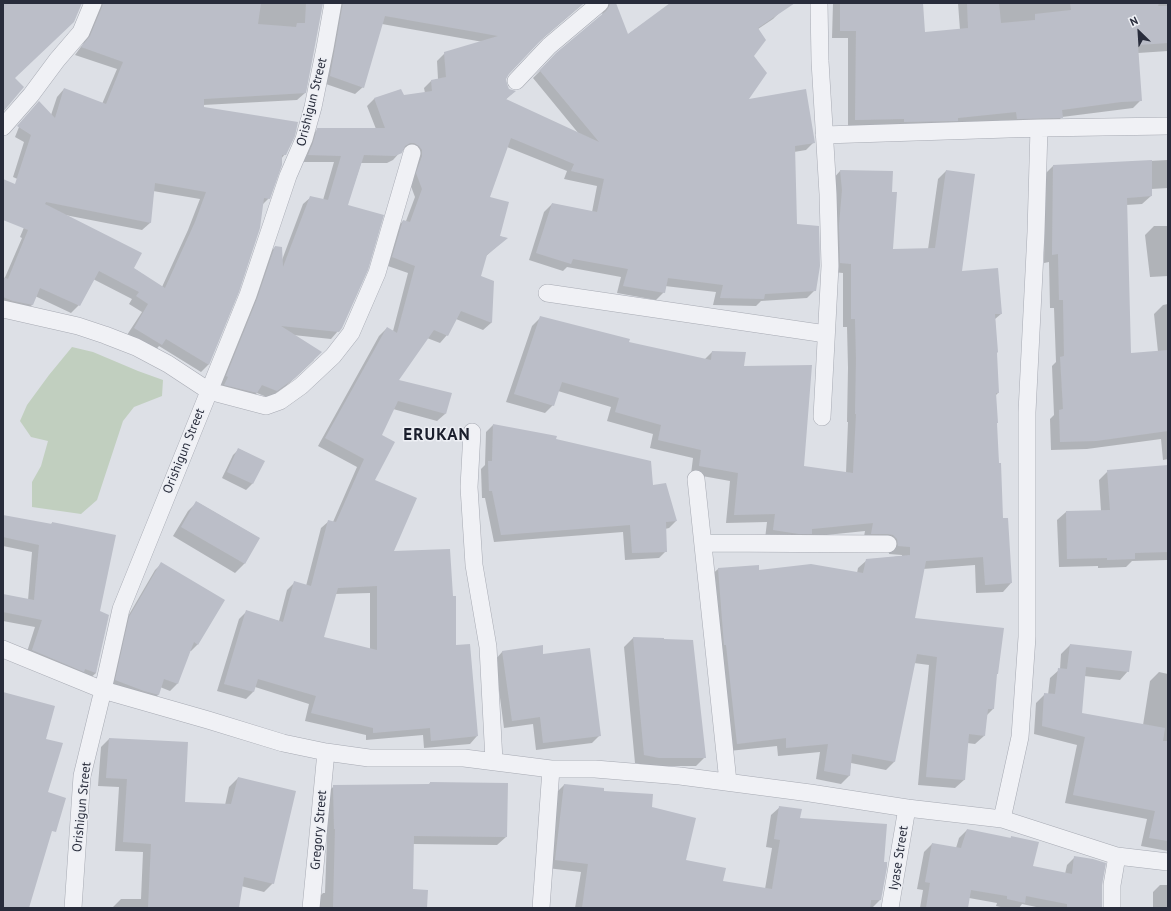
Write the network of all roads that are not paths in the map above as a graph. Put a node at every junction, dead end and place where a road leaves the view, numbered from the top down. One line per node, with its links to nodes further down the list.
1 (93, 3): 7 (street)
2 (333, 3): 14 (street, Orishigun Street)
3 (600, 3): 5 (street)
4 (819, 3): 9 (street)
5 (516, 81)
6 (1168, 126): 8 (street)
7 (3, 127)
8 (1039, 128): 9 (street); 27 (street)
9 (824, 135): 13 (street)
10 (412, 153): 14 (street)
11 (547, 292): 13 (street)
12 (3, 309): 14 (street)
13 (826, 334): 15 (street)
14 (209, 391): 21 (street, Orishigun Street)
15 (822, 417)
16 (472, 432): 23 (street)
17 (696, 479): 18 (street)
18 (703, 543): 19 (street); 25 (street)
19 (888, 544)
20 (3, 649): 21 (street)
21 (103, 690): 22 (street); 30 (street, Orishigun Street)
22 (326, 752): 23 (street); 31 (street, Gregory Street)
23 (494, 761): 24 (street)
24 (551, 769): 25 (street); 32 (street)
25 (728, 782): 26 (street)
26 (907, 808): 27 (street); 33 (street, Iyase Street)
27 (1002, 819): 28 (street)
28 (1117, 856): 29 (street); 34 (street)
29 (1168, 862)
30 (73, 908)
31 (311, 908)
32 (541, 908)
33 (890, 908)
34 (1112, 908)

